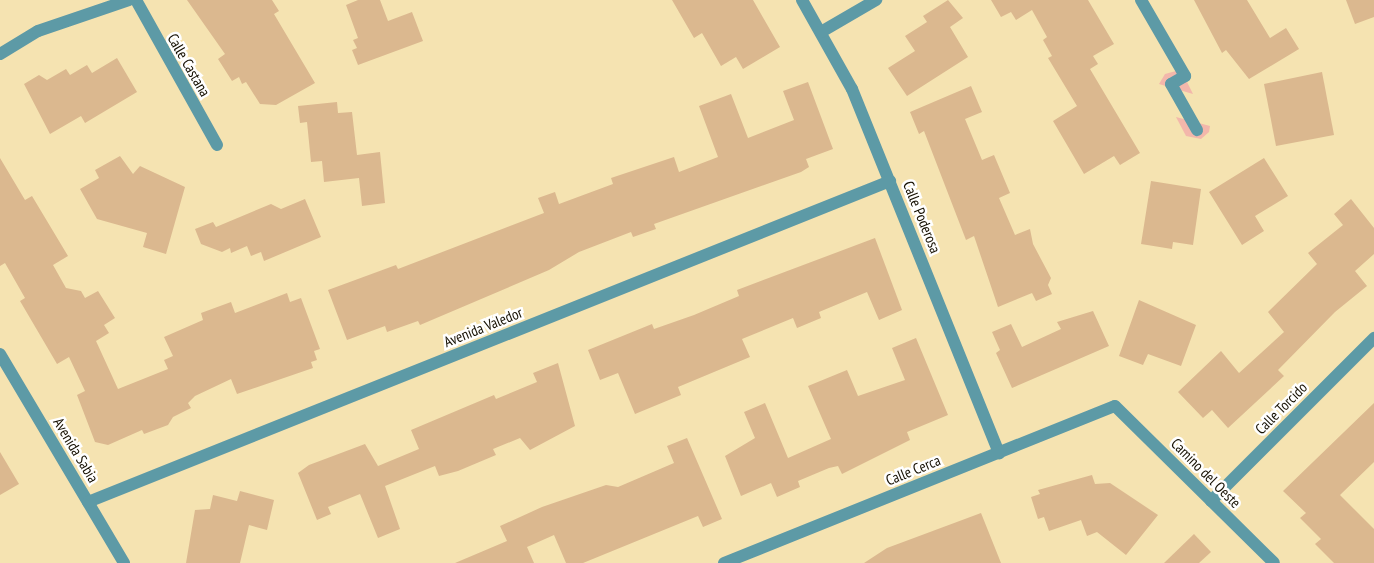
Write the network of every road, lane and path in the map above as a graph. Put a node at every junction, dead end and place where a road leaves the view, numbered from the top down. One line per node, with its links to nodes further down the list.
1 (129, 0): 7 (street)
2 (136, 0): 9 (street, Calle Castana)
3 (802, 0): 6 (street, Calle Poderosa)
4 (876, 0): 6 (street)
5 (1141, 0): 8 (street)
6 (821, 32): 10 (street, Calle Poderosa)
7 (0, 54)
8 (1198, 130)
9 (217, 145)
10 (890, 181): 14 (street, Calle Poderosa); 16 (street, Avenida Valedor)
11 (1374, 338): 15 (street, Calle Torcido)
12 (0, 354): 16 (street, Avenida Sabia)
13 (1115, 406): 14 (street, Calle Cerca); 15 (street, Camino del Oeste)
14 (999, 453): 18 (street, Calle Cerca)
15 (1211, 501): 19 (street, Camino del Oeste)
16 (88, 502): 17 (street, Avenida Sabia)
17 (124, 563)
18 (724, 563)
19 (1274, 563)

